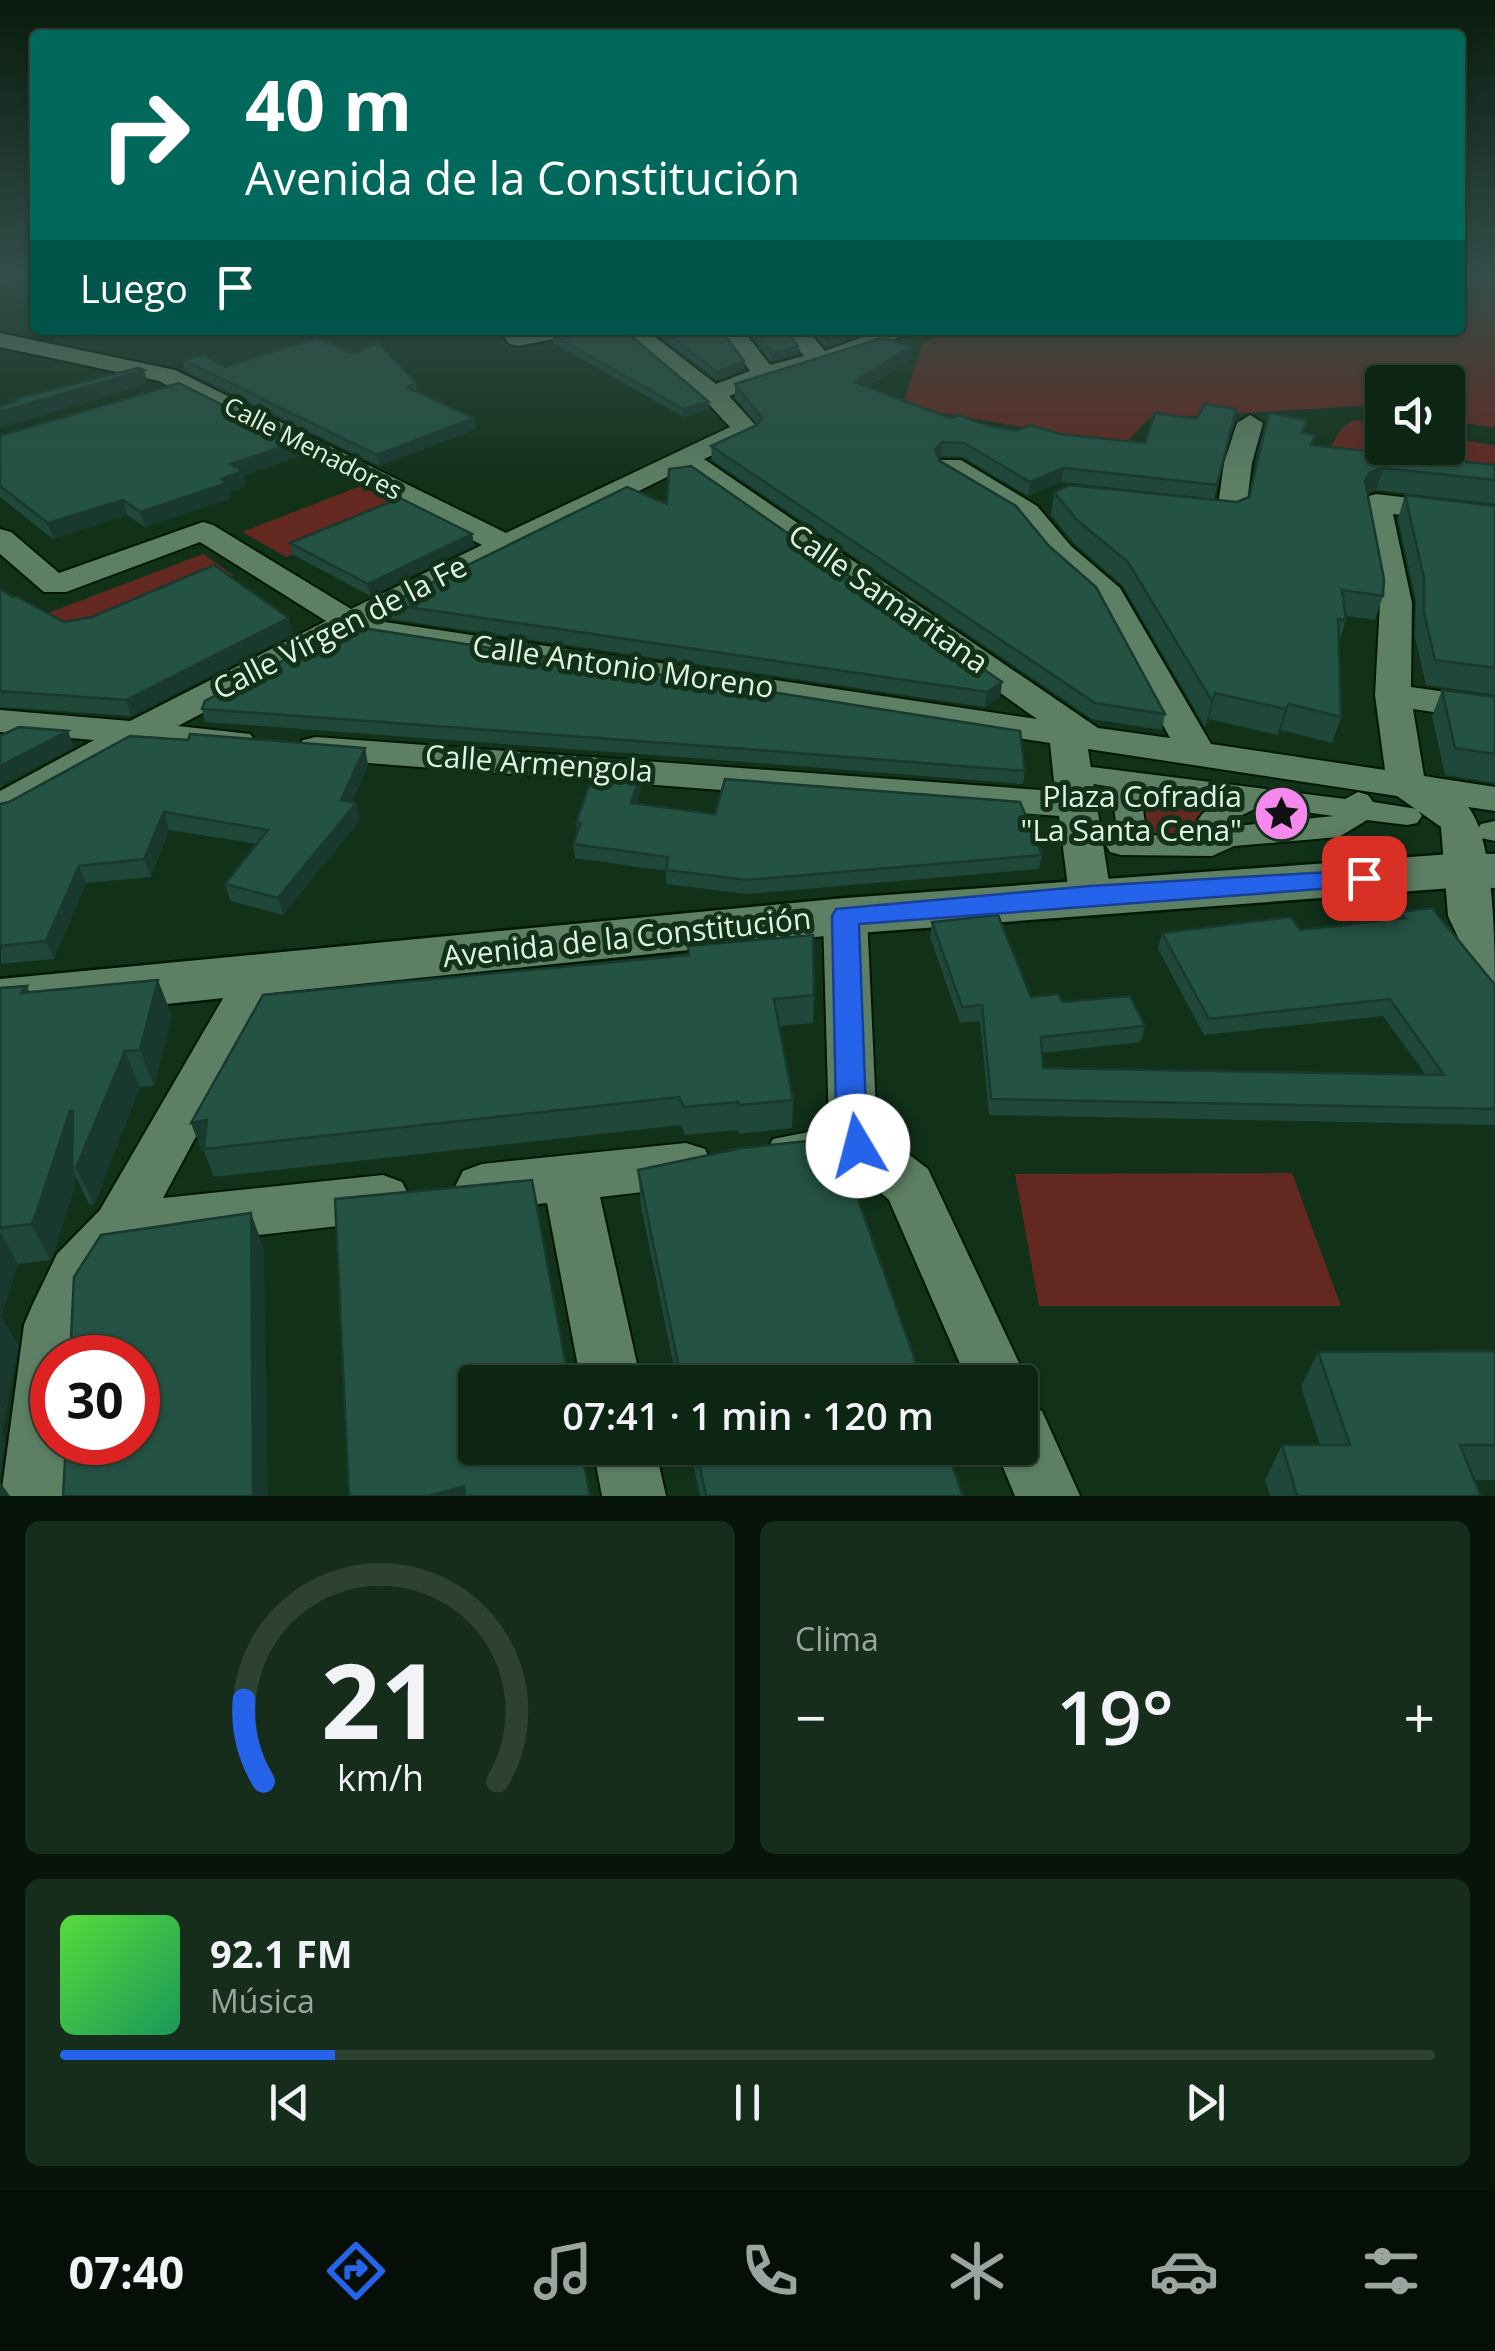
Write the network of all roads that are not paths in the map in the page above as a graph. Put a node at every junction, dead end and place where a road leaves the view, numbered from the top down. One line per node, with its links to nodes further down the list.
1 (19, 344): 8 (street, Calle Menadores)
2 (649, 344): 9 (street)
3 (741, 344): 7 (street)
4 (806, 344): 6 (street)
5 (873, 344): 6 (street)
6 (818, 359): 7 (street)
7 (764, 374): 9 (street)
8 (186, 384): 10 (street); 17 (street, Calle Menadores)
9 (713, 394): 12 (street, Calle Virgen de la Fe)
10 (147, 396)
11 (1250, 423): 14 (street)
12 (684, 458): 17 (street, Calle Virgen de la Fe); 23 (street, Calle Samaritana)
13 (951, 466): 24 (street)
14 (1163, 507)
15 (1494, 520): 19 (street)
16 (0, 538): 18 (street, Calle Antonio Moreno)
17 (504, 544): 18 (street, Calle Virgen de la Fe)
18 (351, 623): 22 (street, Calle Virgen de la Fe); 23 (street, Calle Antonio Moreno)
19 (1392, 695): 20 (street); 28 (street)
20 (1495, 710)
21 (0, 721): 22 (street, Calle Armengola)
22 (132, 734): 23 (street, Calle Armengola); 29 (street, Calle Virgen de la Fe)
23 (1083, 764): 24 (street); 25 (street); 32 (street)
24 (1184, 778): 25 (street); 26 (street); 28 (street)
25 (1124, 780): 27 (street)
26 (1258, 796): 27 (street); 30 (street)
27 (1358, 800): 28 (street)
28 (1406, 801): 31 (street); 31 (street)
29 (0, 807)
30 (1213, 820)
31 (1488, 840): 32 (street, Avenida de la Constitución); 34 (street)
32 (1090, 895): 33 (street, Avenida de la Constitución)
33 (845, 916): 35 (street, Avenida de la Constitución); 37 (street)
34 (1495, 970)
35 (259, 976): 36 (street, Avenida de la Constitución); 39 (street)
36 (0, 1000)
37 (858, 1146): 38 (street); 41 (street)
38 (569, 1178): 39 (street); 40 (street)
39 (119, 1228): 44 (street)
40 (608, 1365)
41 (990, 1365)
42 (628, 1465): 45 (street)
43 (1034, 1465): 46 (street)
44 (33, 1496)
45 (634, 1496)
46 (1048, 1496)

